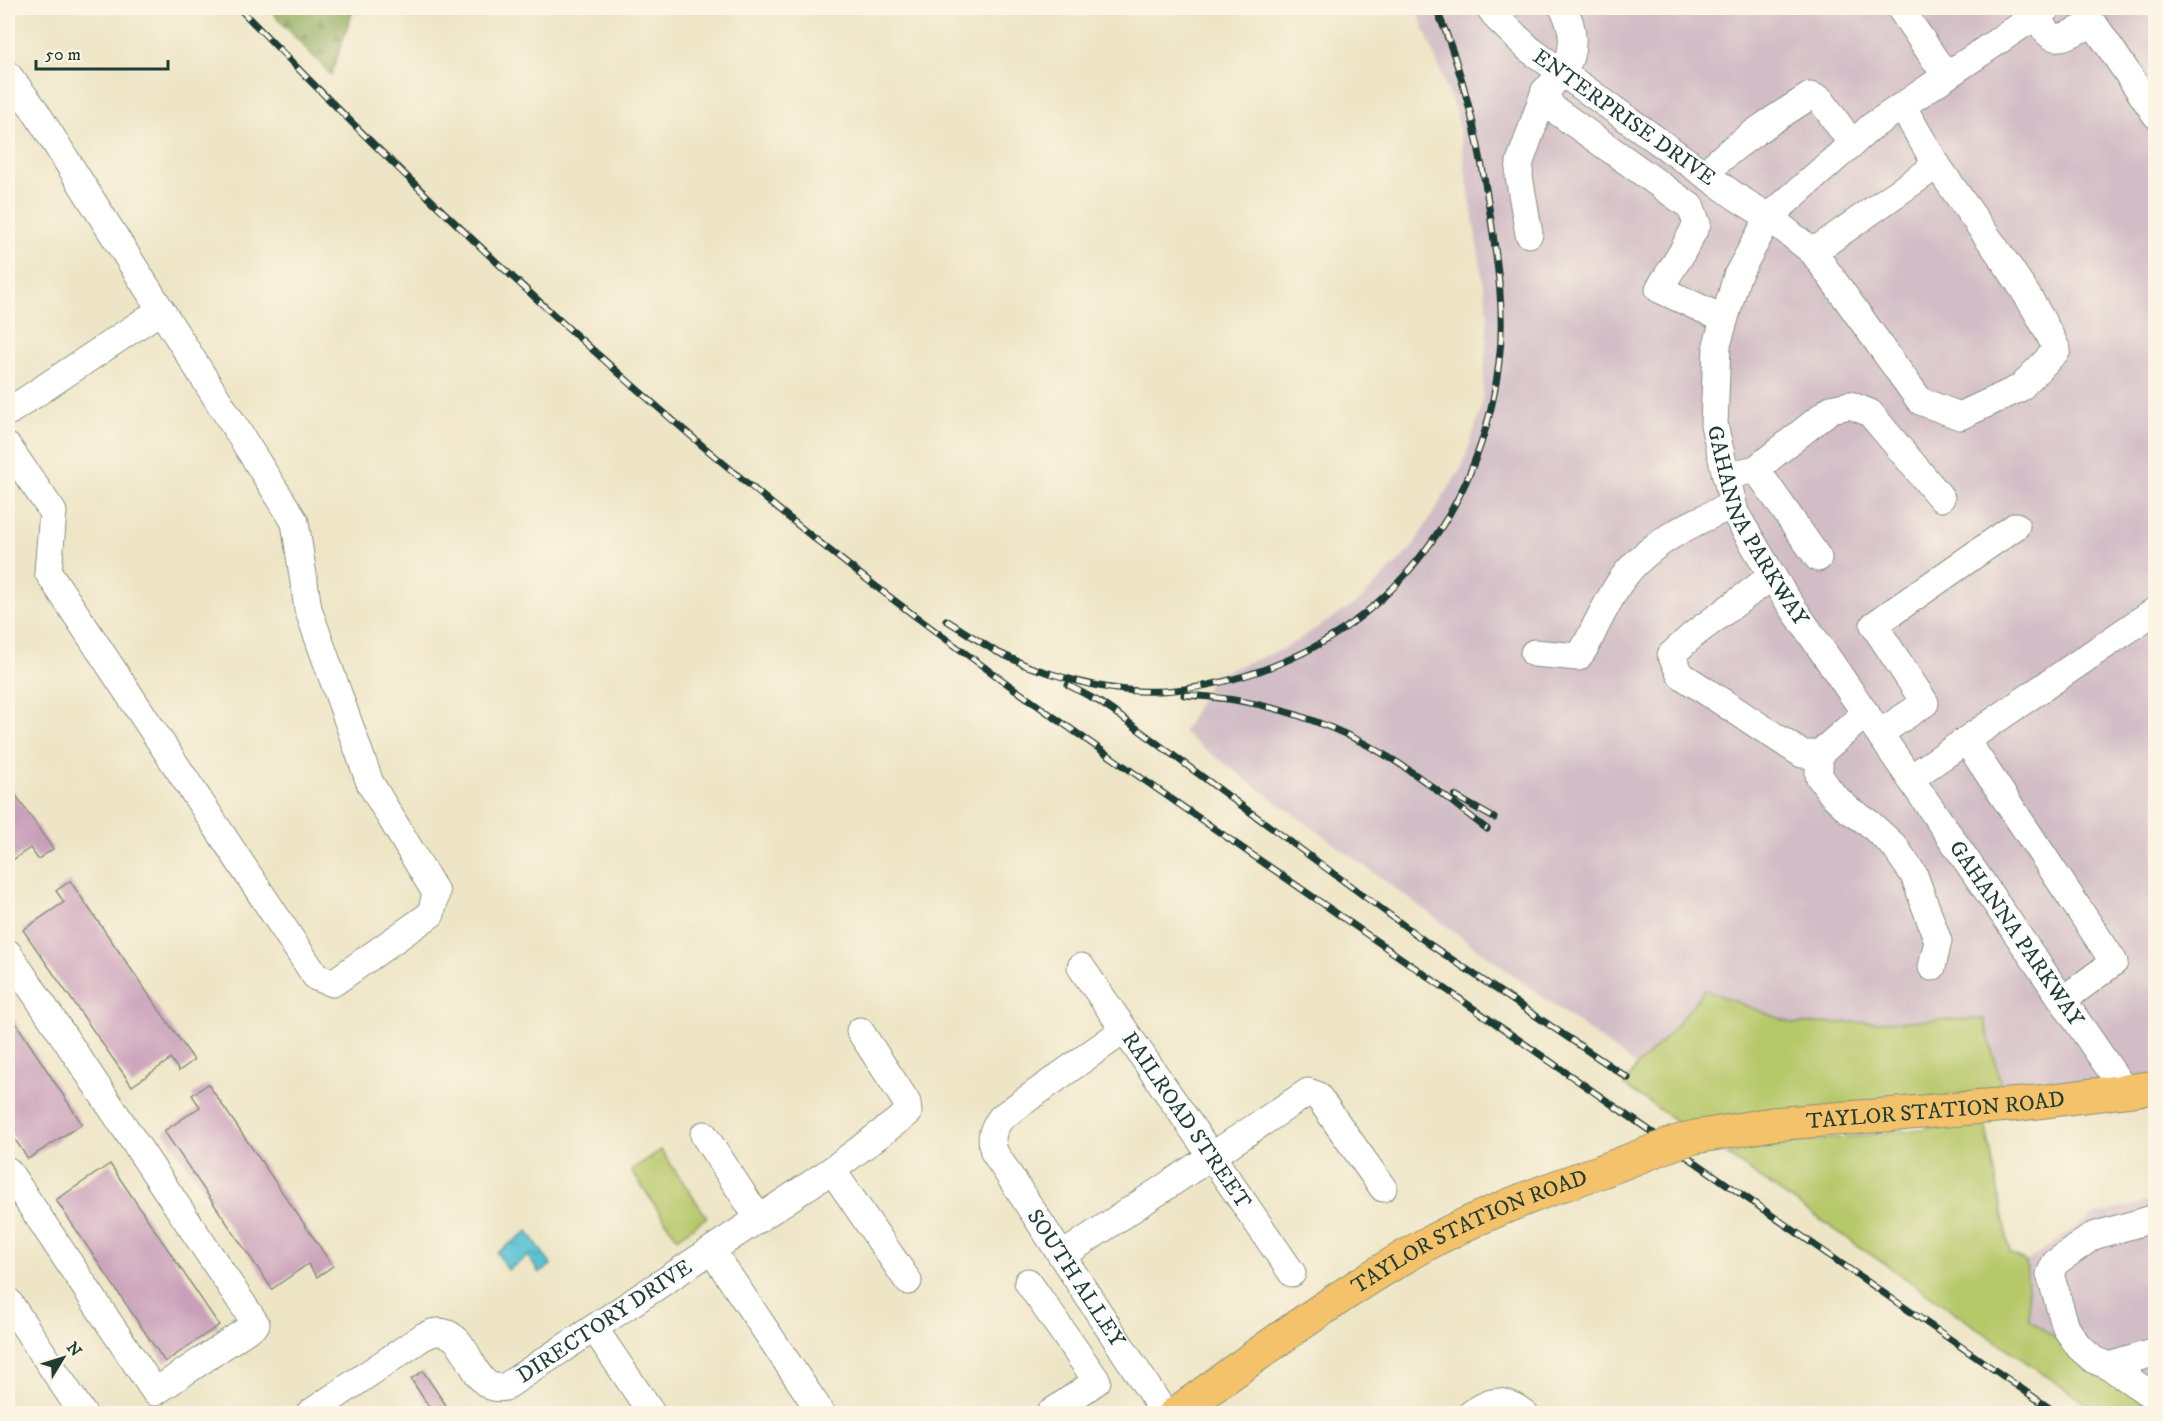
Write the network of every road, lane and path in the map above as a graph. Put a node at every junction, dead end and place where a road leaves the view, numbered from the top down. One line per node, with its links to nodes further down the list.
1 (1490, 8): 7 (street, ENTERPRISE DRIVE)
2 (1563, 8): 7 (street)
3 (1900, 8): 6 (street)
4 (2031, 13): 6 (street, GAHANNA PARKWAY); 9 (street)
5 (8, 75): 16 (street)
6 (1946, 76): 8 (street, GAHANNA PARKWAY)
7 (1554, 81): 12 (street, ENTERPRISE DRIVE); 14 (street); 17 (street)
8 (1902, 106): 10 (street, GAHANNA PARKWAY); 11 (street)
9 (2156, 115)
10 (1852, 144): 12 (street); 13 (street, GAHANNA PARKWAY)
11 (1937, 165): 15 (street); 15 (street, ENTERPRISE DRIVE)
12 (1705, 174): 13 (street, ENTERPRISE DRIVE)
13 (1769, 217): 15 (street, ENTERPRISE DRIVE); 17 (street, GAHANNA PARKWAY)
14 (1528, 234)
15 (1813, 252)
16 (161, 310): 18 (street); 19 (street)
17 (1724, 319): 21 (street, GAHANNA PARKWAY)
18 (8, 412)
19 (8, 447)
20 (1756, 469): 21 (street); 22 (street); 25 (street)
21 (1726, 476): 23 (street, GAHANNA PARKWAY)
22 (1941, 498)
23 (1733, 505): 26 (street, GAHANNA PARKWAY); 28 (street)
24 (2016, 526): 29 (street)
25 (1818, 558)
26 (1772, 576): 29 (street, GAHANNA PARKWAY); 31 (street)
27 (2153, 616): 30 (street)
28 (1534, 653)
29 (1873, 723): 31 (street); 32 (street, GAHANNA PARKWAY)
30 (1966, 740): 32 (street); 36 (street)
31 (1819, 754): 35 (street)
32 (1911, 777): 36 (street, GAHANNA PARKWAY)
33 (8, 953): 43 (street)
34 (1081, 967): 38 (street, RAILROAD STREET)
35 (1932, 967)
36 (2063, 1000): 39 (street, GAHANNA PARKWAY)
37 (860, 1030): 42 (street, DIRECTORY DRIVE)
38 (1124, 1030): 41 (street, RAILROAD STREET); 48 (street, SOUTH ALLEY)
39 (2140, 1089): 63 (main road, TAYLOR STATION ROAD, bridge)
40 (704, 1135): 46 (street)
41 (1210, 1156): 44 (street); 48 (street); 49 (street, RAILROAD STREET)
42 (832, 1170): 46 (street, DIRECTORY DRIVE); 50 (street)
43 (8, 1171)
44 (1383, 1188)
45 (2156, 1218): 55 (street)
46 (759, 1219): 47 (street, DIRECTORY DRIVE)
47 (712, 1251): 53 (street, DIRECTORY DRIVE); 60 (street)
48 (1063, 1255): 62 (street, SOUTH ALLEY)
49 (1293, 1273)
50 (908, 1281)
51 (1028, 1282): 61 (street)
52 (8, 1301): 57 (street)
53 (594, 1328): 58 (street, DIRECTORY DRIVE); 59 (street)
54 (2156, 1352): 55 (street)
55 (2109, 1366): 56 (street)
56 (2156, 1398)
57 (83, 1413)
58 (309, 1413)
59 (652, 1413)
60 (822, 1413)
61 (1049, 1413)
62 (1165, 1413)
63 (1175, 1413)
64 (1472, 1413): 65 (street)
65 (1525, 1413)

